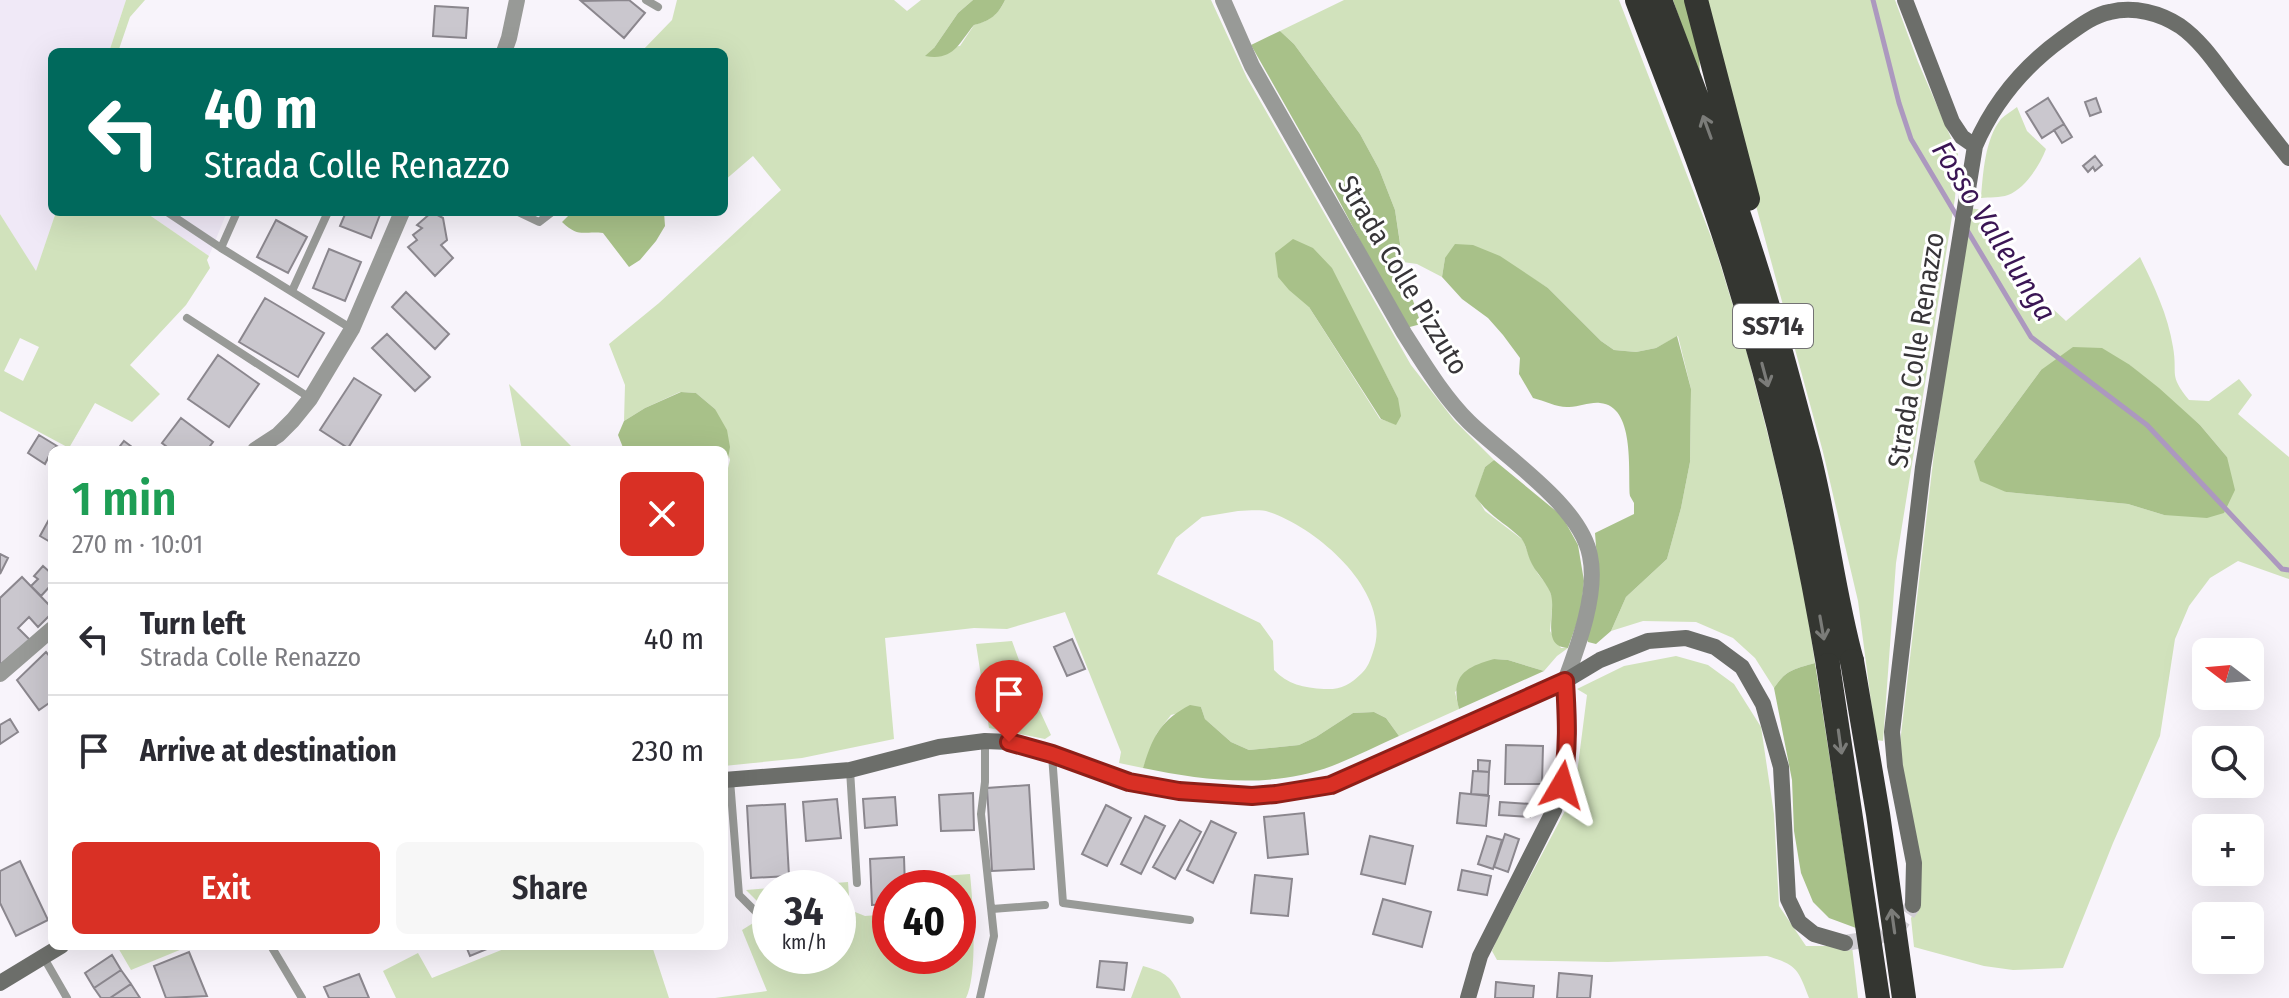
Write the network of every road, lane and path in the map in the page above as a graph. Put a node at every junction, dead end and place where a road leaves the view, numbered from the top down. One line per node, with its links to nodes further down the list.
1 (517, 0): 9 (street)
2 (646, 0): 8 (lane)
3 (1223, 0): 27 (street, Strada Colle Pizzuto)
4 (1637, 0): 48 (highway, SS714, one-way to 48, bridge)
5 (1660, 0): 25 (highway, SS714, one-way to 5)
6 (1696, 0): 25 (highway)
7 (1905, 0): 10 (street)
8 (658, 7)
9 (505, 48)
10 (1975, 146): 11 (street, Strada Colle Renazzo); 35 (street, Strada Colle Renazzo)
11 (2289, 158)
12 (173, 216): 18 (lane)
13 (235, 216): 18 (lane)
14 (326, 216): 19 (lane)
15 (400, 216): 21 (street)
16 (526, 216): 17 (lane)
17 (547, 216)
18 (221, 248): 19 (lane)
19 (292, 291): 21 (lane)
20 (187, 318): 22 (lane)
21 (352, 329): 22 (street)
22 (310, 399): 23 (street)
23 (261, 446)
24 (48, 632): 26 (street)
25 (1852, 661): 49 (highway, SS714, one-way to 25, bridge)
26 (0, 674)
27 (1565, 681): 29 (street); 39 (street); 47 (street)
28 (985, 741): 29 (street); 30 (street); 37 (lane)
29 (1052, 754): 38 (lane)
30 (850, 770): 31 (street); 33 (lane)
31 (728, 780)
32 (728, 790): 36 (lane)
33 (857, 883)
34 (1045, 905): 37 (lane)
35 (1913, 905)
36 (752, 908)
37 (992, 909): 46 (lane)
38 (1190, 920)
39 (1845, 943)
40 (55, 950): 42 (street)
41 (273, 950): 45 (lane)
42 (44, 958): 43 (street); 44 (lane)
43 (0, 983)
44 (67, 998)
45 (302, 998)
46 (980, 998)
47 (1468, 998)
48 (1878, 998)
49 (1904, 998)

